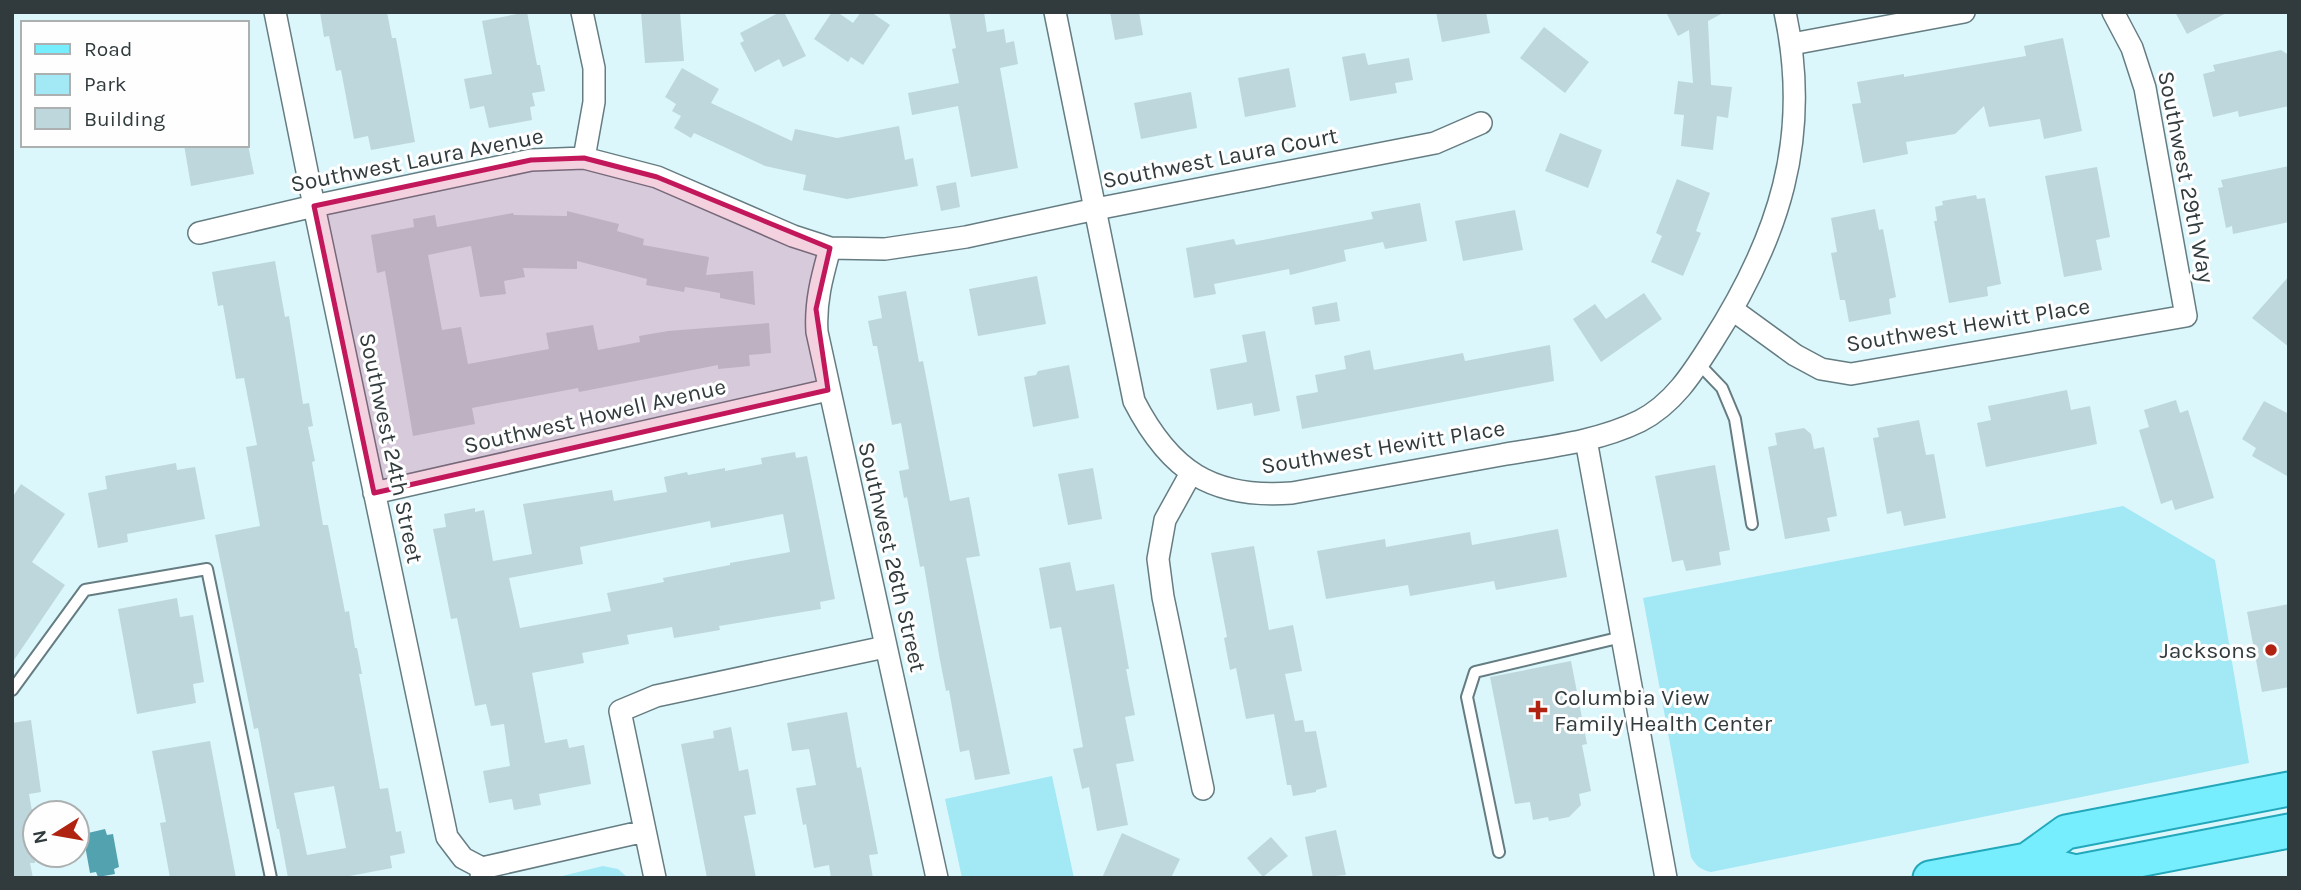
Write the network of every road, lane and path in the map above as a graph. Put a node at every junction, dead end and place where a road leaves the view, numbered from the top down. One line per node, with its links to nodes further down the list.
1 (275, 12): 10 (street, Southwest 24th Street)
2 (582, 12): 9 (street)
3 (1055, 12): 11 (street, Southwest Hewitt Place)
4 (1785, 12): 7 (street, Southwest Hewitt Place)
5 (1964, 12): 7 (street)
6 (2113, 12): 16 (street, Southwest 29th Way)
7 (1792, 44): 15 (street, Southwest Hewitt Place)
8 (1481, 123): 11 (street, Southwest Laura Court)
9 (584, 158): 10 (street, Southwest Laura Avenue); 14 (street, Southwest Laura Avenue)
10 (314, 206): 12 (street, Southwest Laura Avenue); 21 (street, Southwest 24th Street)
11 (1096, 209): 13 (street, Southwest Laura Court); 20 (street, Southwest Hewitt Place)
12 (199, 233)
13 (966, 237): 14 (street, Southwest Laura Avenue)
14 (831, 248): 18 (street, Southwest 26th Street)
15 (1733, 310): 16 (street, Southwest Hewitt Place); 17 (street, Southwest Hewitt Place)
16 (2186, 316)
17 (1699, 363): 19 (street, Southwest Hewitt Place); 22 (lane)
18 (828, 390): 21 (street, Southwest Howell Avenue); 24 (street, Southwest 26th Street)
19 (1586, 440): 20 (street, Southwest Hewitt Place); 23 (street)
20 (1191, 474): 26 (street)
21 (374, 493): 32 (street, Southwest 24th Street)
22 (1752, 524)
23 (1622, 637): 30 (lane); 36 (street)
24 (885, 647): 28 (street); 35 (street, Southwest 26th Street)
25 (12, 690): 33 (lane)
26 (1203, 789)
27 (2289, 789): 31 (main road)
28 (645, 831): 32 (street); 34 (street)
29 (2289, 831): 31 (main road)
30 (1499, 852)
31 (2027, 860): 37 (main road)
32 (482, 873)
33 (271, 878)
34 (655, 878)
35 (937, 878)
36 (1667, 878)
37 (1930, 878)

